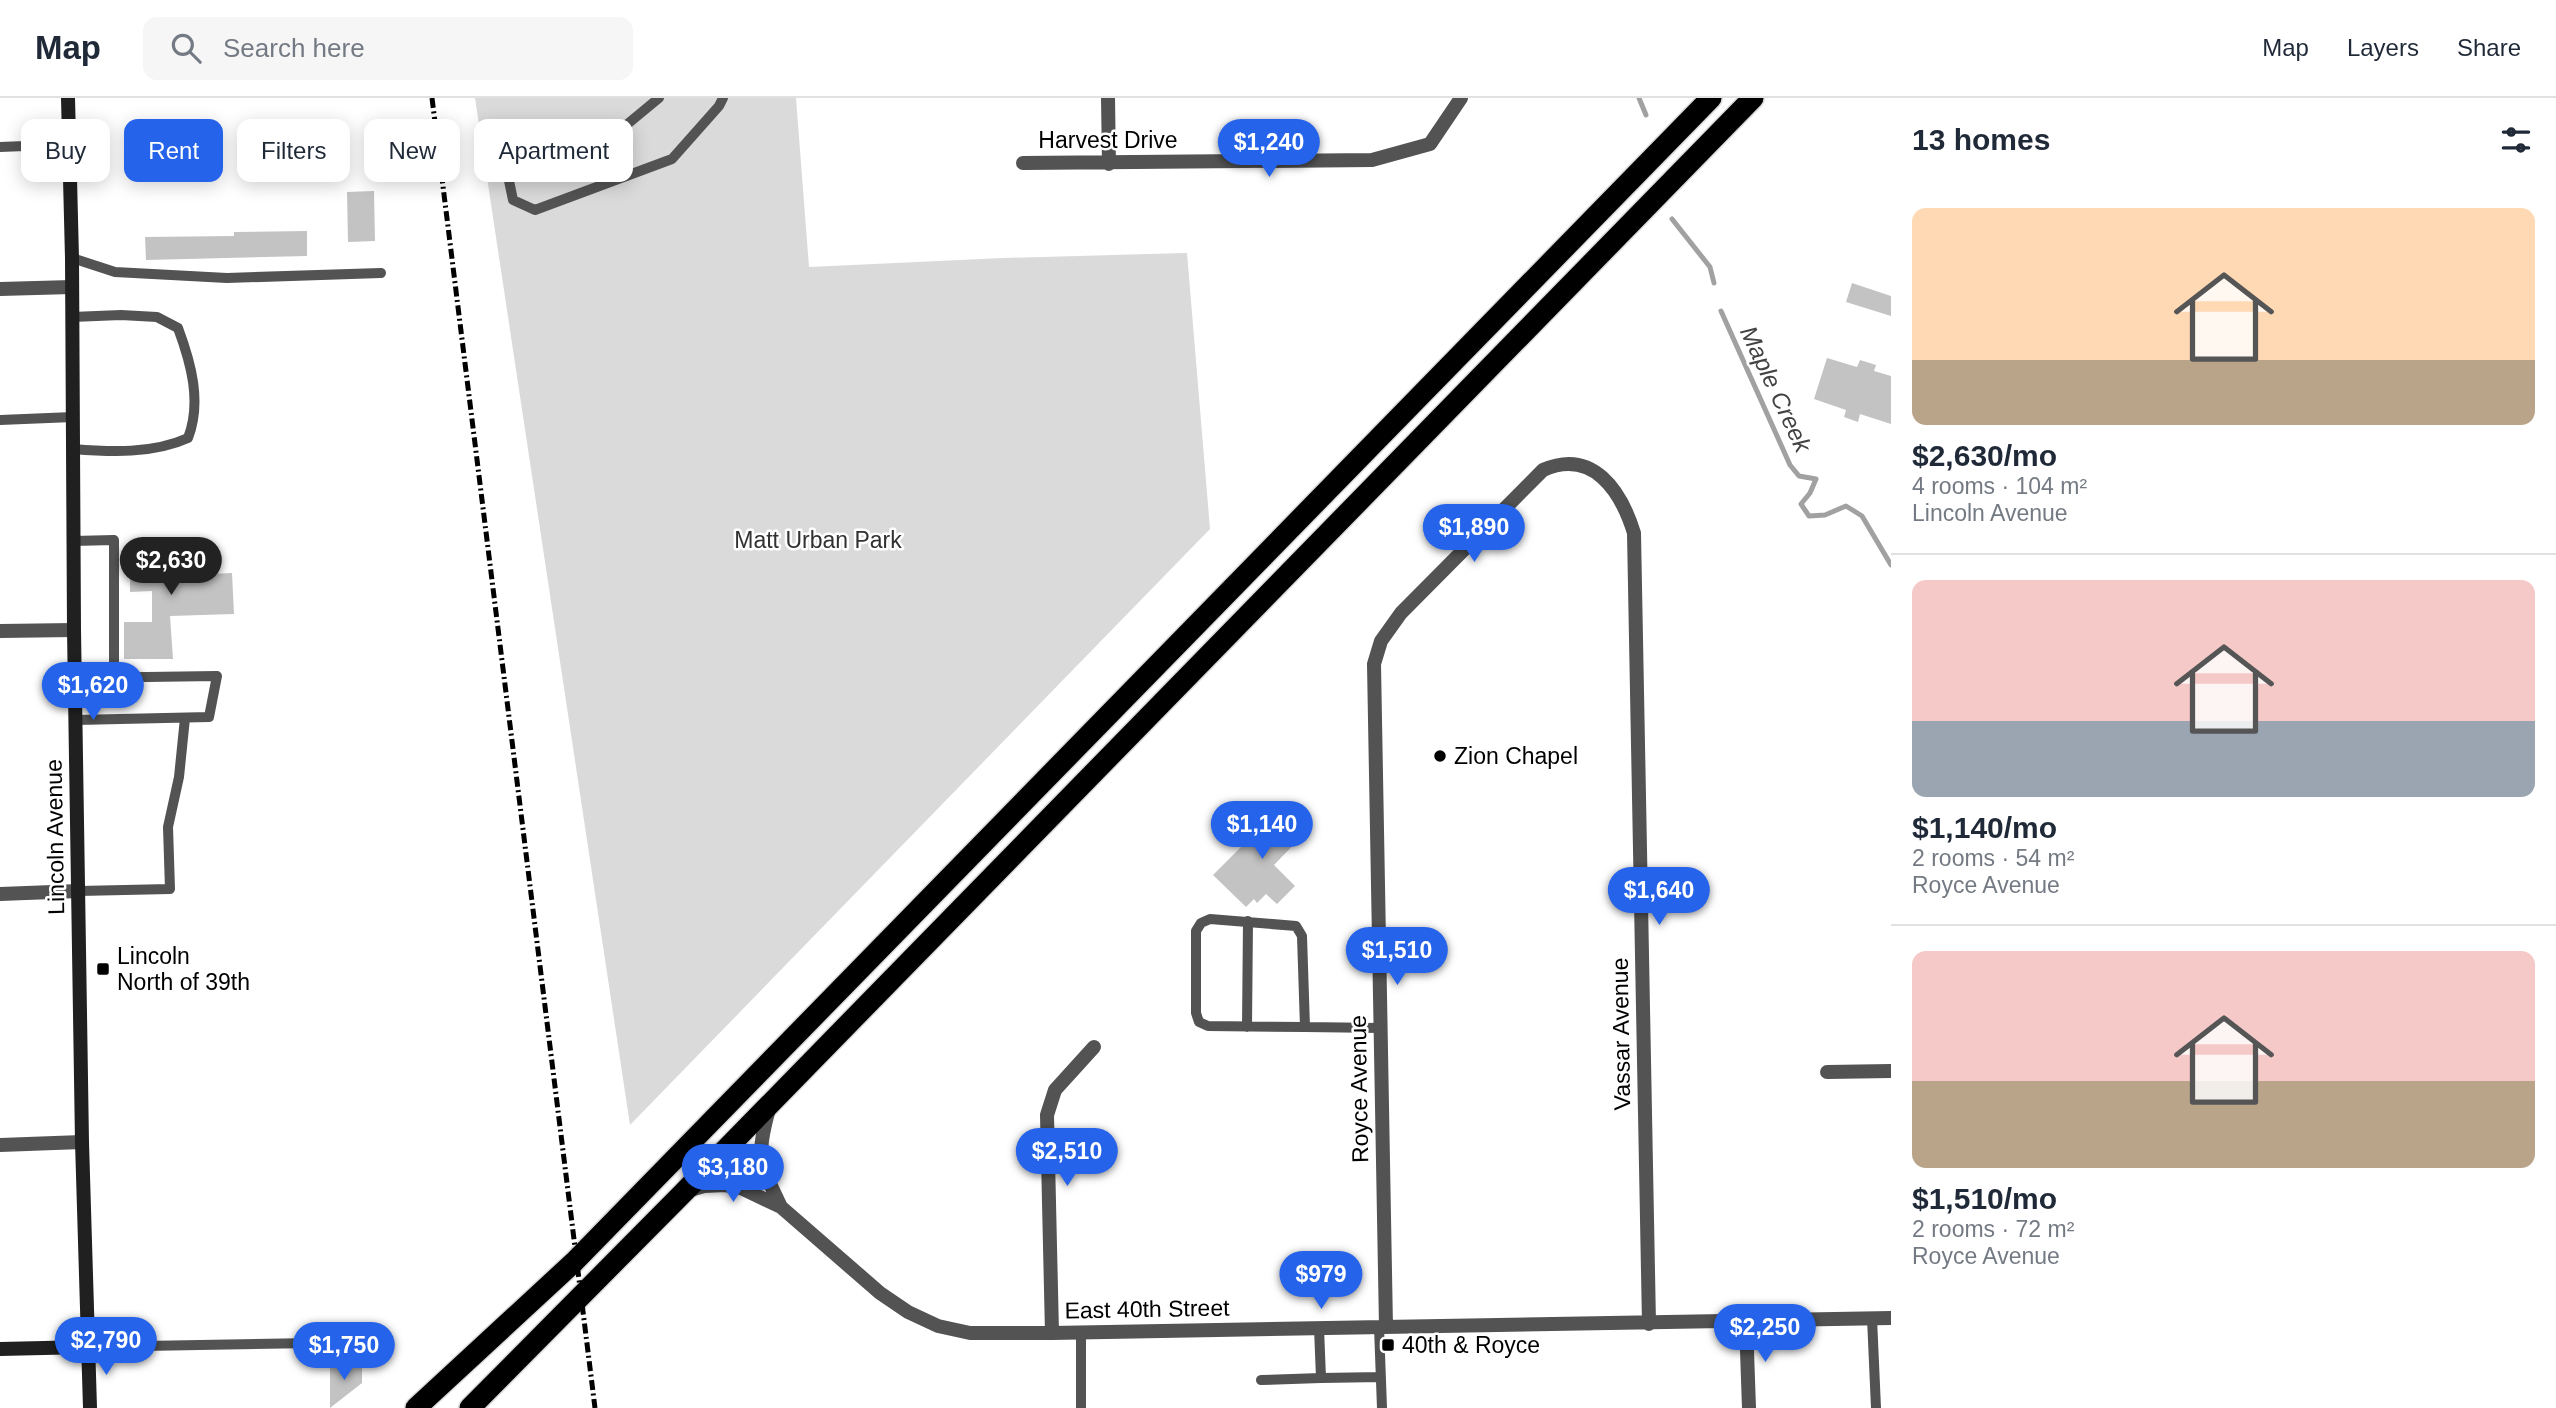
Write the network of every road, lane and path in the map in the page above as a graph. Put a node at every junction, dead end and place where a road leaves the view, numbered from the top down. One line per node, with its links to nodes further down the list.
1 (68, 98): 8 (main road, Lincoln Avenue)
2 (659, 98): 3 (lane)
3 (723, 98)
4 (1108, 98): 12 (street)
5 (1461, 98): 12 (street, Harvest Drive)
6 (1711, 98): 59 (highway)
7 (1753, 98): 39 (highway)
8 (69, 119)
9 (21, 146): 10 (lane)
10 (0, 147)
11 (1023, 163): 12 (street, Harvest Drive)
12 (1109, 164)
13 (70, 182): 14 (main road, Lincoln Avenue)
14 (72, 258): 15 (lane); 16 (main road, Lincoln Avenue)
15 (382, 273)
16 (72, 287): 17 (street); 18 (main road, Lincoln Avenue)
17 (0, 289)
18 (72, 317): 19 (main road, Lincoln Avenue); 21 (lane)
19 (73, 417): 20 (lane); 21 (main road, Lincoln Avenue)
20 (0, 420)
21 (73, 449): 22 (main road, Lincoln Avenue)
22 (73, 541): 23 (main road, Lincoln Avenue); 27 (lane)
23 (74, 630): 24 (street); 26 (main road, Lincoln Avenue)
24 (0, 631)
25 (1381, 641): 35 (street, Royce Avenue); 47 (street, Vassar Avenue)
26 (75, 678): 27 (lane); 29 (main road, Lincoln Avenue)
27 (114, 678): 28 (lane)
28 (185, 718): 29 (lane); 30 (lane)
29 (76, 720): 30 (main road, Lincoln Avenue)
30 (79, 891): 31 (street); 40 (main road, Lincoln Avenue)
31 (0, 894)
32 (1248, 921): 33 (lane); 33 (lane); 34 (lane)
33 (1247, 1027): 34 (lane)
34 (1305, 1027): 35 (lane)
35 (1381, 1028): 48 (street, Royce Avenue)
36 (1094, 1047): 50 (street)
37 (1891, 1070): 38 (street)
38 (1827, 1072)
39 (770, 1104): 42 (highway); 43 (street)
40 (82, 1142): 41 (street); 53 (main road, Lincoln Avenue)
41 (0, 1144)
42 (684, 1192): 43 (street); 60 (highway)
43 (781, 1207): 50 (street, East 40th Street)
44 (1872, 1318): 45 (street, East 40th Street); 46 (street, East 40th Street); 64 (lane)
45 (1891, 1318)
46 (1746, 1322): 47 (street, East 40th Street); 63 (street)
47 (1649, 1324): 48 (street, East 40th Street)
48 (1383, 1327): 49 (street, East 40th Street); 55 (lane)
49 (1319, 1328): 51 (street, East 40th Street); 56 (lane)
50 (1052, 1333): 51 (street, East 40th Street)
51 (1081, 1333): 61 (lane)
52 (372, 1342): 53 (lane)
53 (87, 1347): 54 (main road); 58 (main road, Lincoln Avenue)
54 (0, 1349)
55 (1381, 1377): 56 (lane); 62 (lane)
56 (1321, 1378): 57 (lane)
57 (1261, 1380)
58 (90, 1408)
59 (416, 1408)
60 (470, 1408)
61 (1081, 1408)
62 (1382, 1408)
63 (1749, 1408)
64 (1876, 1408)

